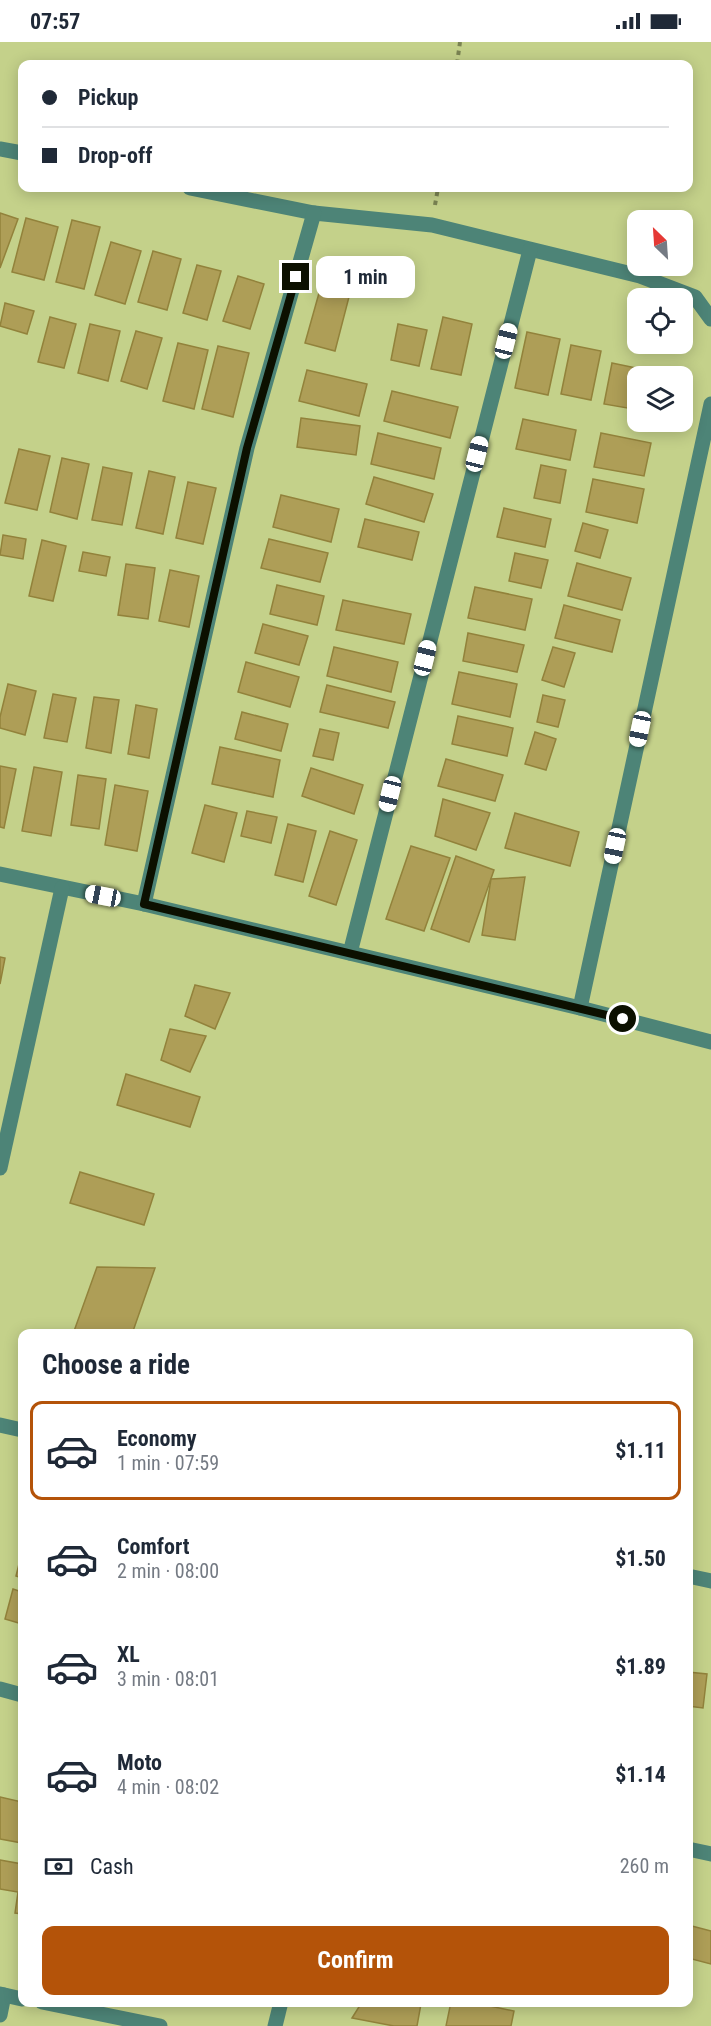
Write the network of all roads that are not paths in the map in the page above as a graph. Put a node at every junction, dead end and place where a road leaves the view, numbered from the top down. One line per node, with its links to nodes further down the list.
1 (0, 148): 2 (street)
2 (18, 152)
3 (210, 192): 4 (street)
4 (314, 213): 5 (street); 10 (street)
5 (530, 250): 6 (street); 11 (street)
6 (711, 319)
7 (711, 404): 12 (street)
8 (0, 874): 9 (street)
9 (62, 888): 10 (street); 14 (street)
10 (144, 904): 11 (street)
11 (350, 953): 12 (street)
12 (580, 1008): 13 (street)
13 (711, 1042)
14 (1, 1158)
15 (0, 1425): 16 (street)
16 (18, 1429)
17 (693, 1577): 18 (street)
18 (711, 1581)
19 (0, 1689): 20 (street)
20 (18, 1694)
21 (693, 1850): 22 (street)
22 (711, 1854)
23 (2, 1994): 24 (street); 27 (street)
24 (18, 1997)
25 (67, 2007): 28 (street)
26 (280, 2007): 29 (street)
27 (0, 2015)
28 (160, 2026)
29 (274, 2026)

